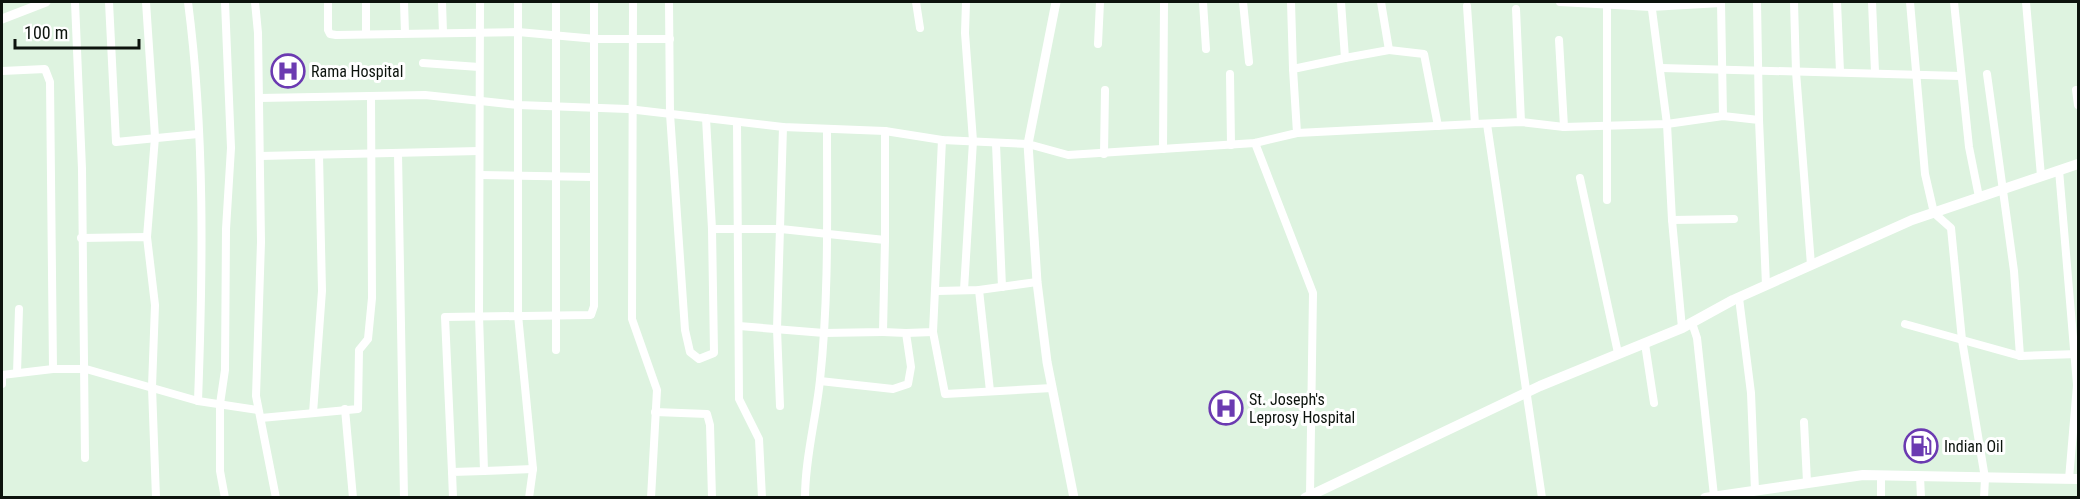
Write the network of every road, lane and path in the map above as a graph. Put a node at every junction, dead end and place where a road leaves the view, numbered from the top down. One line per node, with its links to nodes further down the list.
1 (46, 2): 41 (street)
2 (75, 2): 132 (street)
3 (109, 2): 99 (street)
4 (146, 2): 99 (street)
5 (189, 2): 97 (street)
6 (225, 2): 172 (street)
7 (255, 2): 75 (street)
8 (328, 2): 45 (street)
9 (366, 2): 45 (street)
10 (404, 2): 46 (street)
11 (442, 2): 47 (street)
12 (480, 2): 43 (street)
13 (518, 2): 44 (street)
14 (556, 2): 48 (street)
15 (594, 2): 49 (street)
16 (633, 2): 50 (street)
17 (669, 2): 51 (street)
18 (916, 2): 42 (street)
19 (966, 2): 101 (street)
20 (1056, 2): 104 (street)
21 (1100, 2): 53 (street)
22 (1164, 2): 106 (street)
23 (1203, 2): 54 (street)
24 (1243, 2): 57 (street)
25 (1291, 2): 61 (street)
26 (1341, 2): 56 (street)
27 (1381, 2): 55 (street)
28 (1560, 2): 29 (street)
29 (1607, 2): 38 (street); 90 (street)
30 (1721, 2): 38 (street); 62 (street)
31 (1757, 2): 63 (street)
32 (1794, 2): 65 (street)
33 (1837, 2): 66 (street)
34 (1872, 2): 67 (street)
35 (1910, 2): 69 (street)
36 (1954, 2): 71 (street)
37 (2026, 2): 117 (street)
38 (1651, 4): 60 (street)
39 (1467, 6): 88 (street)
40 (1516, 9): 87 (street)
41 (2, 20)
42 (920, 28)
43 (480, 32): 44 (street); 47 (street); 59 (street)
44 (518, 32): 48 (street); 78 (street)
45 (366, 33): 46 (street)
46 (405, 33): 47 (street)
47 (443, 33)
48 (557, 35): 49 (street); 77 (street)
49 (596, 39): 50 (street); 80 (street)
50 (633, 39): 51 (street); 81 (street)
51 (670, 39): 82 (street)
52 (1559, 40): 94 (street)
53 (1098, 44)
54 (1206, 49)
55 (1389, 50): 56 (street); 92 (street)
56 (1345, 58): 61 (street)
57 (1249, 62)
58 (423, 63): 59 (street)
59 (479, 67): 76 (street)
60 (1660, 68): 62 (street); 91 (street)
61 (1293, 69): 98 (street)
62 (1722, 69): 63 (street); 83 (street)
63 (1758, 70): 65 (street); 85 (street)
64 (2, 71): 160 (street)
65 (1796, 72): 66 (street); 134 (street)
66 (1840, 72): 67 (street)
67 (1875, 72): 69 (street)
68 (1230, 74): 105 (street)
69 (1915, 74): 71 (street); 124 (street)
70 (1987, 74): 121 (street)
71 (1961, 76): 122 (street)
72 (1105, 90): 110 (street)
73 (2076, 90): 79 (street)
74 (371, 96): 75 (street); 76 (street); 108 (street)
75 (259, 98): 112 (street)
76 (479, 99): 78 (street); 107 (street)
77 (558, 104): 78 (street); 80 (street); 118 (street)
78 (518, 105): 116 (street)
79 (2079, 105)
80 (594, 107): 81 (street); 119 (street)
81 (631, 110): 82 (street); 175 (street)
82 (670, 114): 84 (street); 128 (street)
83 (1723, 116): 85 (street); 91 (street)
84 (706, 118): 86 (street); 128 (street)
85 (1759, 120): 136 (street)
86 (737, 122): 93 (street); 127 (street)
87 (1521, 122): 89 (street); 94 (street)
88 (1474, 124): 89 (street); 92 (street)
89 (1487, 124): 169 (street)
90 (1608, 124): 91 (street); 94 (street); 123 (street)
91 (1667, 124): 126 (street)
92 (1438, 126): 98 (street)
93 (783, 127): 95 (street); 129 (street)
94 (1564, 127)
95 (827, 129): 96 (street); 130 (street)
96 (885, 131): 100 (street); 133 (street)
97 (198, 134): 99 (street); 170 (street)
98 (1297, 134): 102 (street)
99 (155, 136): 131 (street)
100 (942, 140): 101 (street); 140 (street)
101 (972, 141): 103 (street); 138 (street)
102 (1255, 143): 105 (street); 190 (street)
103 (996, 144): 104 (street); 137 (street)
104 (1028, 144): 110 (street); 135 (street)
105 (1231, 145): 106 (street)
106 (1162, 149): 110 (street)
107 (479, 151): 109 (street); 115 (street)
108 (371, 153): 109 (street); 111 (street); 174 (street)
109 (398, 153): 196 (street)
110 (1104, 154)
111 (319, 155): 112 (street); 176 (street)
112 (260, 156): 177 (street)
113 (2079, 164): 114 (main road)
114 (2059, 170): 117 (main road); 158 (street)
115 (480, 175): 116 (street); 144 (street)
116 (517, 176): 118 (street); 143 (street)
117 (2041, 176): 121 (main road)
118 (557, 177): 119 (street); 145 (street)
119 (594, 177): 145 (street)
120 (1580, 178): 157 (street)
121 (2003, 189): 122 (main road); 159 (street)
122 (1979, 197): 124 (main road)
123 (1607, 200)
124 (1934, 213): 134 (main road); 154 (street)
125 (1734, 219): 126 (street)
126 (1672, 220): 148 (street)
127 (739, 228): 128 (street); 129 (street); 147 (street)
128 (712, 229)
129 (781, 229): 130 (street); 149 (street)
130 (826, 235): 133 (street); 152 (street)
131 (147, 237): 132 (street); 166 (street)
132 (81, 238): 161 (street)
133 (885, 240): 150 (street)
134 (1811, 265): 136 (main road)
135 (1037, 282): 137 (street); 167 (street)
136 (1766, 285): 141 (main road)
137 (1002, 287): 139 (street)
138 (964, 290): 139 (street); 140 (street)
139 (979, 290): 168 (street)
140 (937, 291): 151 (street)
141 (1739, 298): 148 (main road); 188 (street)
142 (19, 309): 162 (street)
143 (518, 315): 144 (street); 145 (street); 180 (street)
144 (479, 316): 181 (street); 182 (street)
145 (555, 316): 156 (street)
146 (1905, 324): 154 (street)
147 (739, 326): 149 (street); 201 (street)
148 (1687, 326): 155 (main road); 191 (street)
149 (777, 329): 152 (street); 173 (street)
150 (883, 332): 152 (street); 153 (street)
151 (933, 332): 153 (street); 168 (street)
152 (824, 333): 164 (street)
153 (906, 333): 164 (street)
154 (1962, 340): 159 (street); 185 (street)
155 (1645, 344): 157 (main road); 171 (street)
156 (556, 350)
157 (1618, 353): 169 (main road)
158 (2077, 354): 159 (street); 186 (street)
159 (2020, 356)
160 (53, 369): 161 (street); 162 (street)
161 (86, 369): 166 (street); 179 (street)
162 (18, 373): 163 (street)
163 (2, 375): 165 (street)
164 (820, 381): 202 (street)
165 (2, 384)
166 (152, 387): 170 (street); 192 (street)
167 (1052, 388): 168 (street); 203 (street)
168 (990, 392)
169 (1528, 392): 190 (main road); 204 (street)
170 (198, 401): 172 (street)
171 (1654, 403)
172 (220, 404): 177 (street); 193 (street)
173 (780, 406)
174 (345, 409): 176 (street); 195 (street)
175 (656, 412): 199 (street); 200 (street)
176 (313, 413): 177 (street)
177 (260, 414): 194 (street)
178 (1804, 422): 187 (street)
179 (85, 458)
180 (532, 469): 181 (street); 198 (street)
181 (483, 471): 182 (street)
182 (452, 472): 197 (street)
183 (1881, 475): 184 (main road); 187 (main road); 205 (street)
184 (1920, 476): 185 (main road); 206 (street)
185 (1985, 478): 186 (main road); 207 (street)
186 (2074, 479)
187 (1807, 482): 189 (main road)
188 (1755, 491): 189 (main road); 191 (main road)
189 (1778, 493)
190 (1308, 496)
191 (1710, 497)
192 (156, 498)
193 (225, 498)
194 (276, 498)
195 (353, 498)
196 (404, 498)
197 (453, 498)
198 (529, 498)
199 (651, 498)
200 (712, 498)
201 (762, 498)
202 (805, 498)
203 (1074, 498)
204 (1542, 498)
205 (1881, 498)
206 (1921, 498)
207 (1984, 498)

